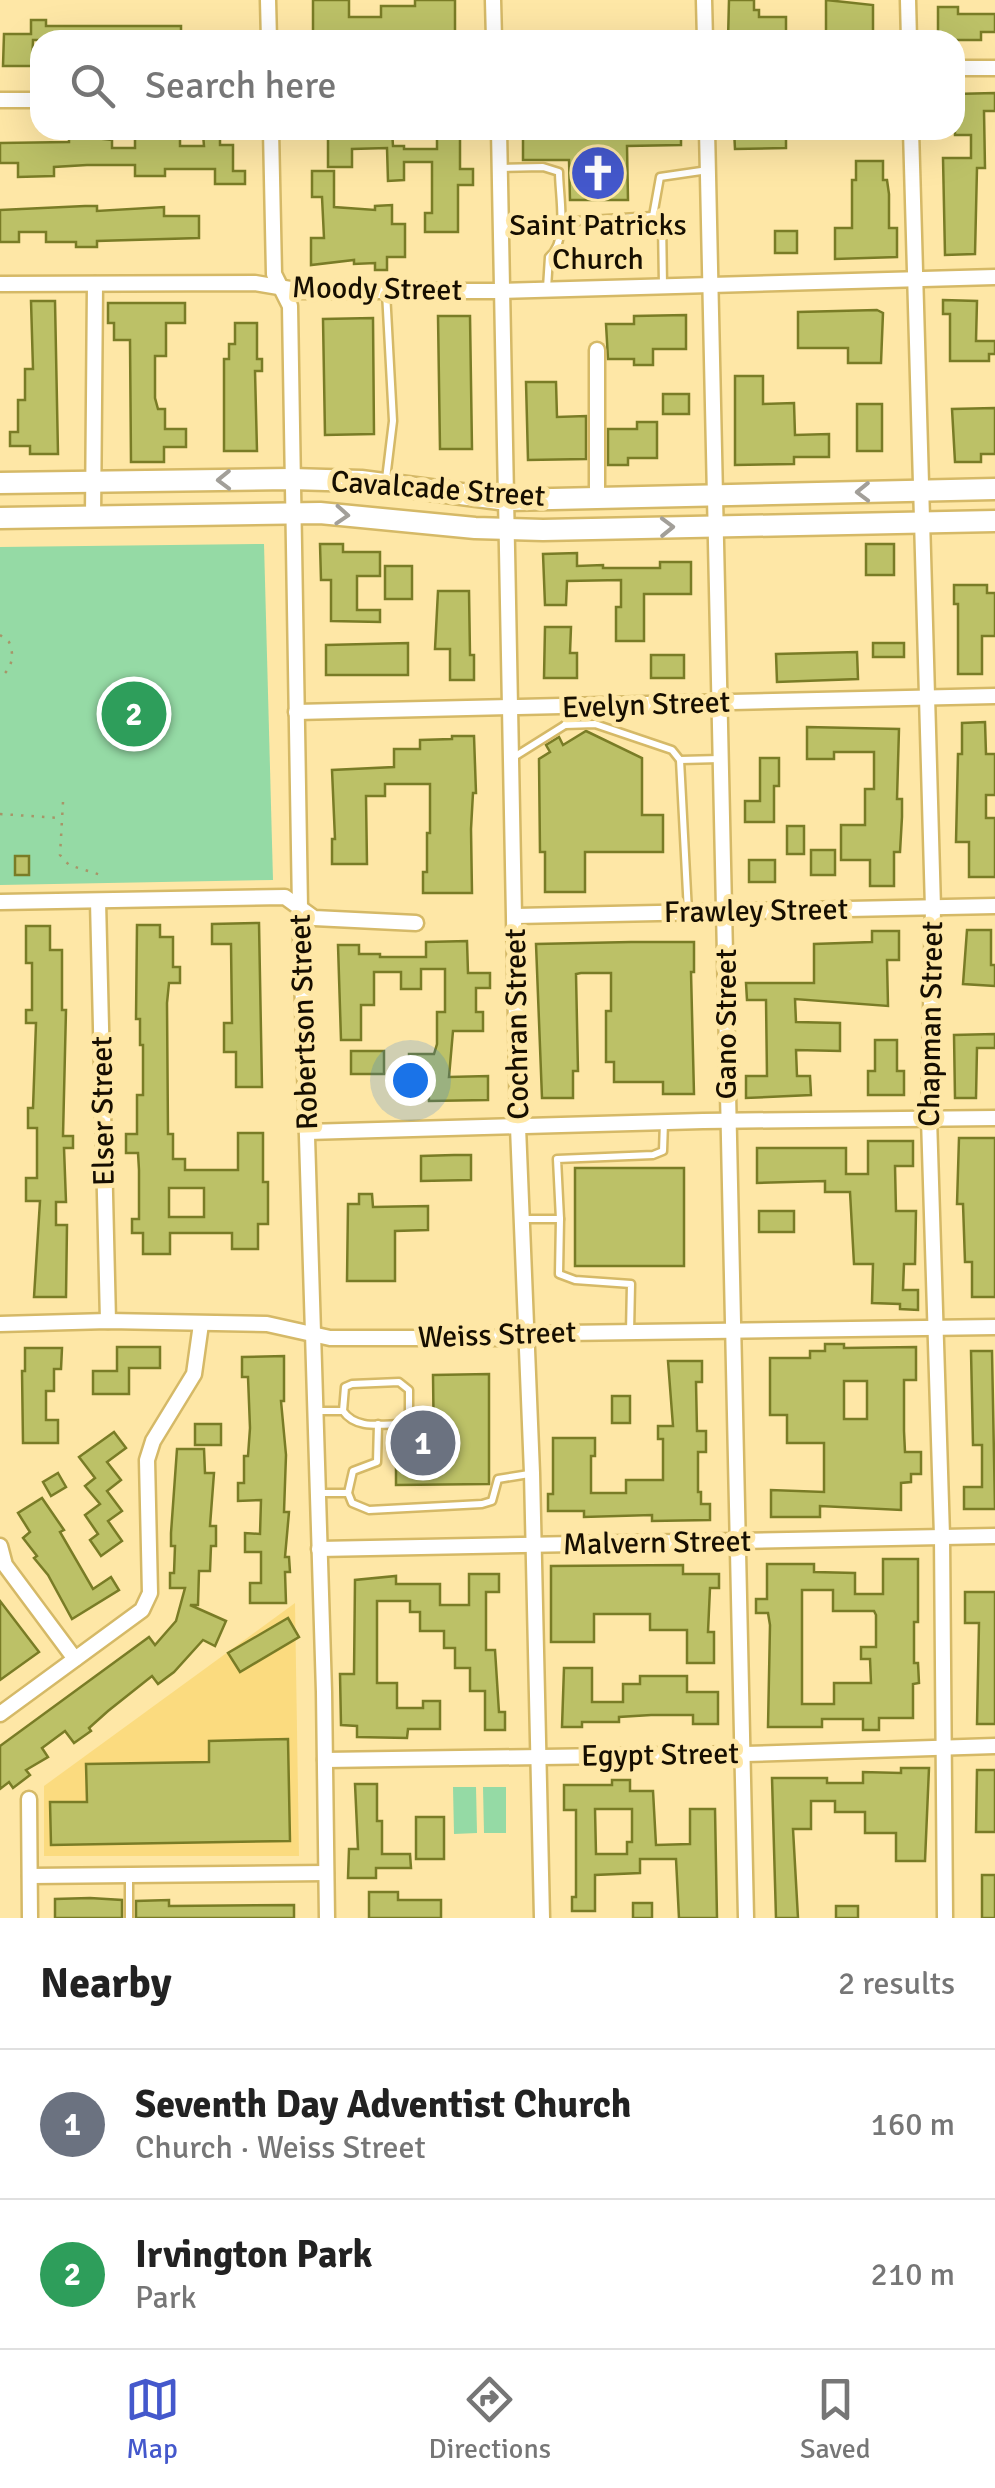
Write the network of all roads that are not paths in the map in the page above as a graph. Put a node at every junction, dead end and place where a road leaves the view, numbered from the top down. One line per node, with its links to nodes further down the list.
1 (268, 0): 5 (street)
2 (493, 0): 6 (street)
3 (704, 0): 7 (street)
4 (908, 0): 8 (street)
5 (269, 30)
6 (494, 30)
7 (705, 30)
8 (909, 30)
9 (965, 68): 10 (street)
10 (995, 68)
11 (0, 100): 12 (street)
12 (30, 100)
13 (271, 140): 27 (street, Robertson Street)
14 (500, 140): 17 (street, Cochran Street)
15 (707, 140): 18 (street, Gano Street)
16 (911, 140): 22 (street, Chapman Street)
17 (501, 168): 20 (lane); 30 (street, Cochran Street)
18 (708, 170): 19 (lane); 25 (street, Gano Street)
19 (653, 216): 20 (lane); 26 (lane)
20 (560, 222): 29 (lane)
21 (995, 277): 22 (street, Moody Street)
22 (915, 278): 25 (street, Moody Street); 37 (street, Chapman Street)
23 (0, 284): 24 (street, Moody Street)
24 (95, 284): 27 (street, Moody Street); 33 (street)
25 (711, 285): 26 (street, Moody Street); 38 (street, Gano Street)
26 (663, 286): 29 (street, Moody Street)
27 (282, 288): 28 (street, Moody Street); 32 (street, Robertson Street)
28 (386, 290): 30 (street, Moody Street); 35 (lane)
29 (548, 290): 30 (street, Moody Street)
30 (501, 291): 40 (street, Cochran Street)
31 (596, 350): 39 (street)
32 (291, 479): 33 (main road, Cavalcade Street, one-way to 33); 35 (main road, Cavalcade Street); 41 (street, Robertson Street)
33 (93, 482): 34 (main road, Cavalcade Street); 42 (street)
34 (0, 484)
35 (385, 485): 40 (main road, Cavalcade Street)
36 (995, 489): 37 (main road, Cavalcade Street)
37 (922, 491): 38 (main road, Cavalcade Street, one-way to 38); 45 (street, Chapman Street)
38 (716, 495): 39 (main road, Cavalcade Street); 46 (street, Gano Street)
39 (598, 498): 40 (main road, Cavalcade Street)
40 (507, 500): 47 (street, Cochran Street)
41 (291, 514): 42 (main road, Cavalcade Street); 47 (main road, Cavalcade Street, one-way to 47); 53 (street, Robertson Street)
42 (93, 517): 43 (main road, Cavalcade Street)
43 (0, 518)
44 (995, 521): 45 (main road, Cavalcade Street)
45 (922, 522): 46 (main road, Cavalcade Street); 49 (street, Chapman Street)
46 (716, 526): 47 (main road, Cavalcade Street, one-way to 46); 50 (street, Gano Street)
47 (508, 529): 52 (street, Cochran Street)
48 (995, 696): 49 (street, Evelyn Street)
49 (927, 697): 50 (street, Evelyn Street); 62 (street, Chapman Street)
50 (719, 702): 51 (street, Evelyn Street); 56 (street, Gano Street)
51 (577, 707): 52 (street, Evelyn Street); 54 (lane)
52 (512, 709): 53 (street, Evelyn Street); 55 (street, Cochran Street)
53 (296, 712): 61 (street, Robertson Street)
54 (566, 725): 55 (lane); 57 (lane)
55 (513, 758): 65 (street, Cochran Street)
56 (721, 759): 57 (lane); 63 (street, Gano Street)
57 (680, 760): 64 (lane)
58 (98, 901): 59 (street); 61 (street); 75 (street, Elser Street)
59 (0, 902)
60 (995, 906): 62 (street, Frawley Street)
61 (300, 908): 66 (street); 72 (street, Robertson Street)
62 (933, 908): 63 (street, Frawley Street); 67 (street, Chapman Street)
63 (725, 911): 64 (street, Frawley Street); 69 (street, Gano Street)
64 (688, 912): 65 (street, Frawley Street)
65 (516, 916): 71 (street, Cochran Street)
66 (416, 922)
67 (929, 1118): 68 (street); 69 (street); 78 (street, Chapman Street)
68 (995, 1118)
69 (727, 1121): 70 (street); 80 (street, Gano Street)
70 (664, 1122): 71 (street); 74 (lane)
71 (518, 1127): 72 (street); 73 (street, Cochran Street)
72 (308, 1132): 82 (street, Robertson Street)
73 (522, 1219): 74 (lane); 83 (street, Cochran Street)
74 (560, 1219): 81 (lane)
75 (108, 1322): 76 (street, Weiss Street); 77 (street, Weiss Street)
76 (0, 1324)
77 (201, 1324): 82 (street, Weiss Street); 96 (street)
78 (934, 1327): 79 (street, Weiss Street); 80 (street, Weiss Street); 90 (street, Chapman Street)
79 (995, 1327)
80 (734, 1329): 81 (street, Weiss Street); 92 (street, Gano Street)
81 (630, 1332): 83 (street, Weiss Street)
82 (312, 1334): 83 (street, Weiss Street); 85 (street, Robertson Street)
83 (527, 1336): 87 (street, Cochran Street)
84 (343, 1411): 85 (lane); 86 (lane); 86 (lane)
85 (314, 1412): 88 (street, Robertson Street)
86 (378, 1424): 89 (lane)
87 (532, 1474): 89 (lane); 94 (street, Cochran Street)
88 (318, 1493): 89 (lane); 95 (street, Robertson Street)
89 (348, 1493)
90 (942, 1536): 91 (street, Malvern Street); 92 (street, Malvern Street); 98 (street, Chapman Street)
91 (995, 1536)
92 (739, 1542): 94 (street, Malvern Street); 100 (street, Gano Street)
93 (0, 1546): 96 (street)
94 (534, 1546): 95 (street, Malvern Street); 101 (street, Cochran Street)
95 (320, 1549): 102 (street, Robertson Street)
96 (75, 1658): 97 (street)
97 (0, 1714)
98 (946, 1746): 99 (street, Egypt Street); 100 (street, Egypt Street); 112 (street, Chapman Street)
99 (995, 1746)
100 (744, 1754): 101 (street, Egypt Street); 111 (street, Gano Street)
101 (538, 1756): 102 (street, Egypt Street); 110 (street, Cochran Street)
102 (325, 1760): 104 (street, Robertson Street)
103 (29, 1799): 106 (street)
104 (326, 1873): 105 (street); 109 (street, Robertson Street)
105 (128, 1874): 106 (street); 108 (lane)
106 (30, 1876): 107 (street)
107 (30, 1918)
108 (129, 1918)
109 (327, 1918)
110 (542, 1918)
111 (746, 1918)
112 (945, 1918)

